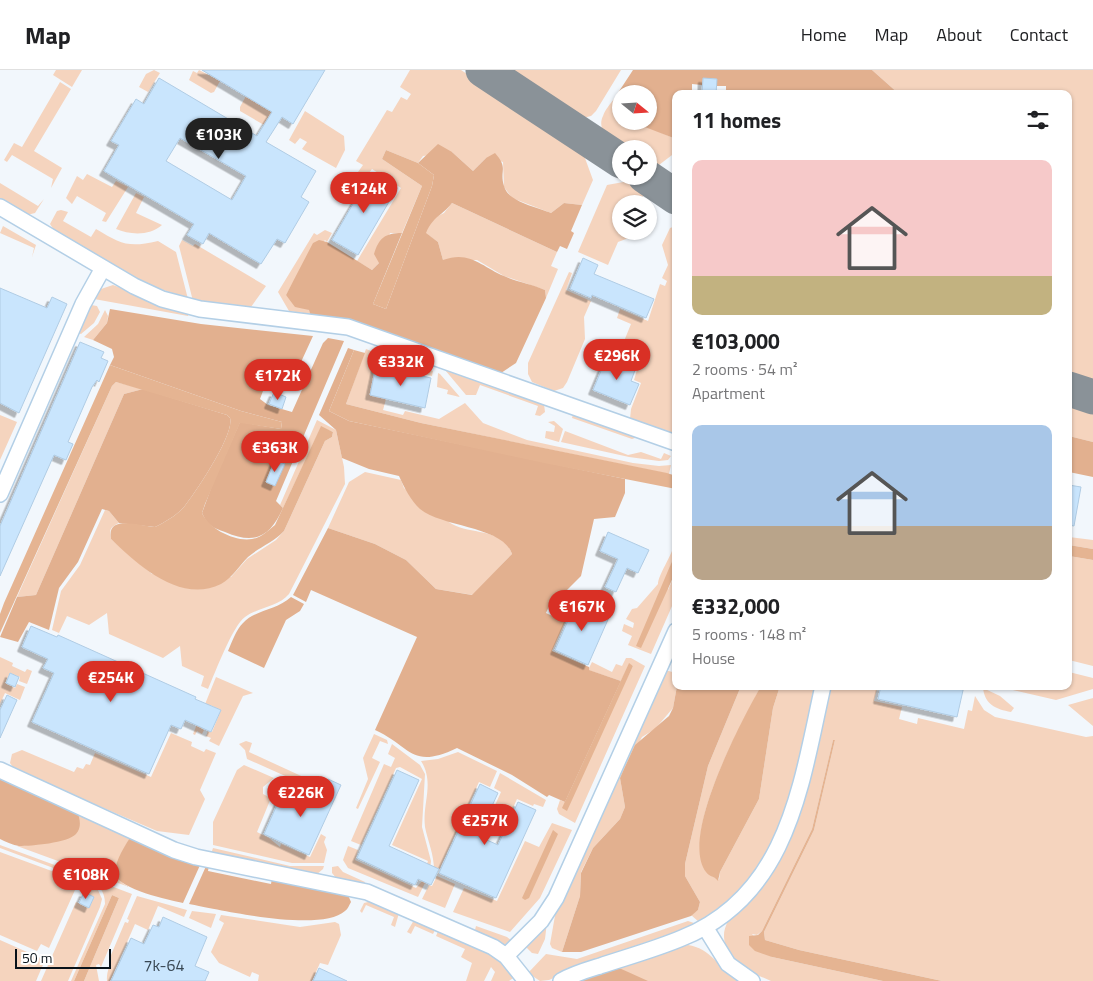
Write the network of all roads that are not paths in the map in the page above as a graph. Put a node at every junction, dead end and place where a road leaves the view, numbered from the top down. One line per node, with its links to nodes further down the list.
1 (0, 207): 2 (street)
2 (103, 268): 3 (street); 4 (street)
3 (672, 442)
4 (0, 494)
5 (672, 640): 9 (street)
6 (822, 690): 8 (street)
7 (0, 770): 9 (street)
8 (705, 927): 11 (street); 12 (street)
9 (506, 956): 10 (street)
10 (526, 981)
11 (561, 981)
12 (752, 981)

